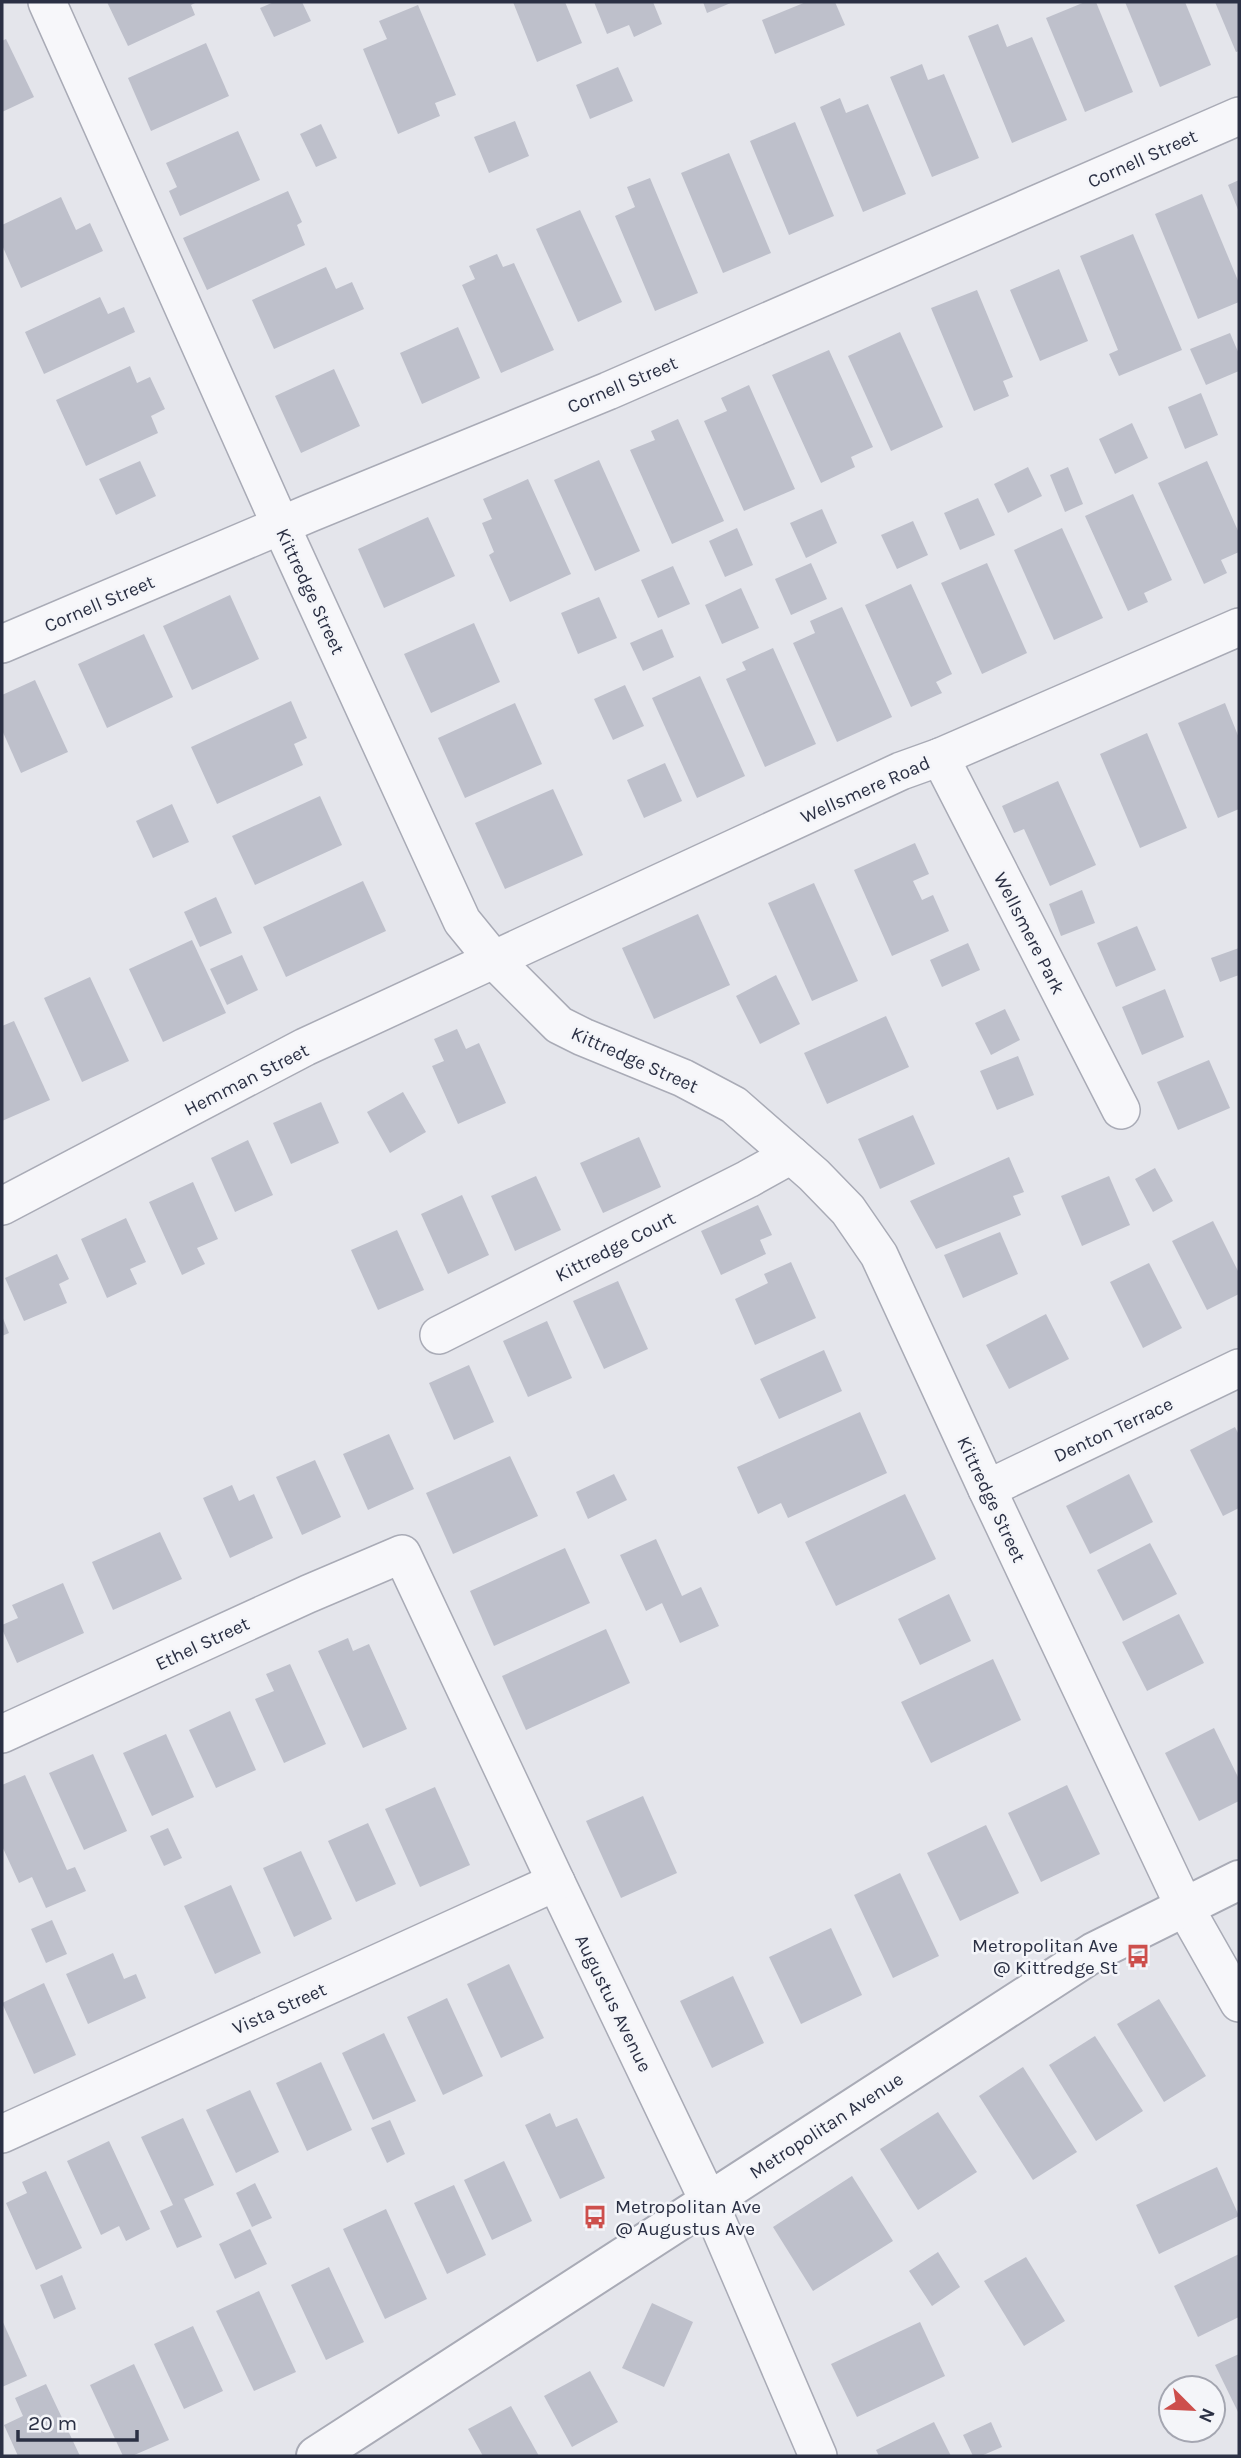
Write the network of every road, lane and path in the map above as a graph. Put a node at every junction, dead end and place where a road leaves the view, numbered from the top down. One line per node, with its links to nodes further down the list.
1 (47, 2): 3 (street, Kittredge Street)
2 (1239, 116): 3 (street, Cornell Street)
3 (281, 526): 5 (street, Cornell Street); 7 (street, Kittredge Street)
4 (1239, 627): 6 (street, Wellsmere Road)
5 (2, 644)
6 (940, 757): 7 (street, Wellsmere Road); 8 (street, Wellsmere Park)
7 (493, 960): 9 (street, Kittredge Street); 10 (street, Hemman Street)
8 (1121, 1110)
9 (791, 1155): 11 (street, Kittredge Court); 13 (street, Kittredge Street)
10 (2, 1206)
11 (439, 1335)
12 (1239, 1368): 13 (street, Denton Terrace)
13 (987, 1489): 18 (street, Kittredge Street)
14 (402, 1553): 15 (street, Ethel Street); 17 (street, Augustus Avenue)
15 (2, 1734)
16 (1239, 1880): 18 (street, Metropolitan Avenue)
17 (556, 1882): 20 (street, Vista Street); 21 (street, Augustus Avenue)
18 (1184, 1906): 19 (street, Kittredge Street); 21 (street, Metropolitan Avenue)
19 (1239, 2003)
20 (2, 2134)
21 (709, 2202): 22 (street, Metropolitan Avenue); 23 (street, Augustus Avenue)
22 (316, 2456)
23 (818, 2456)

